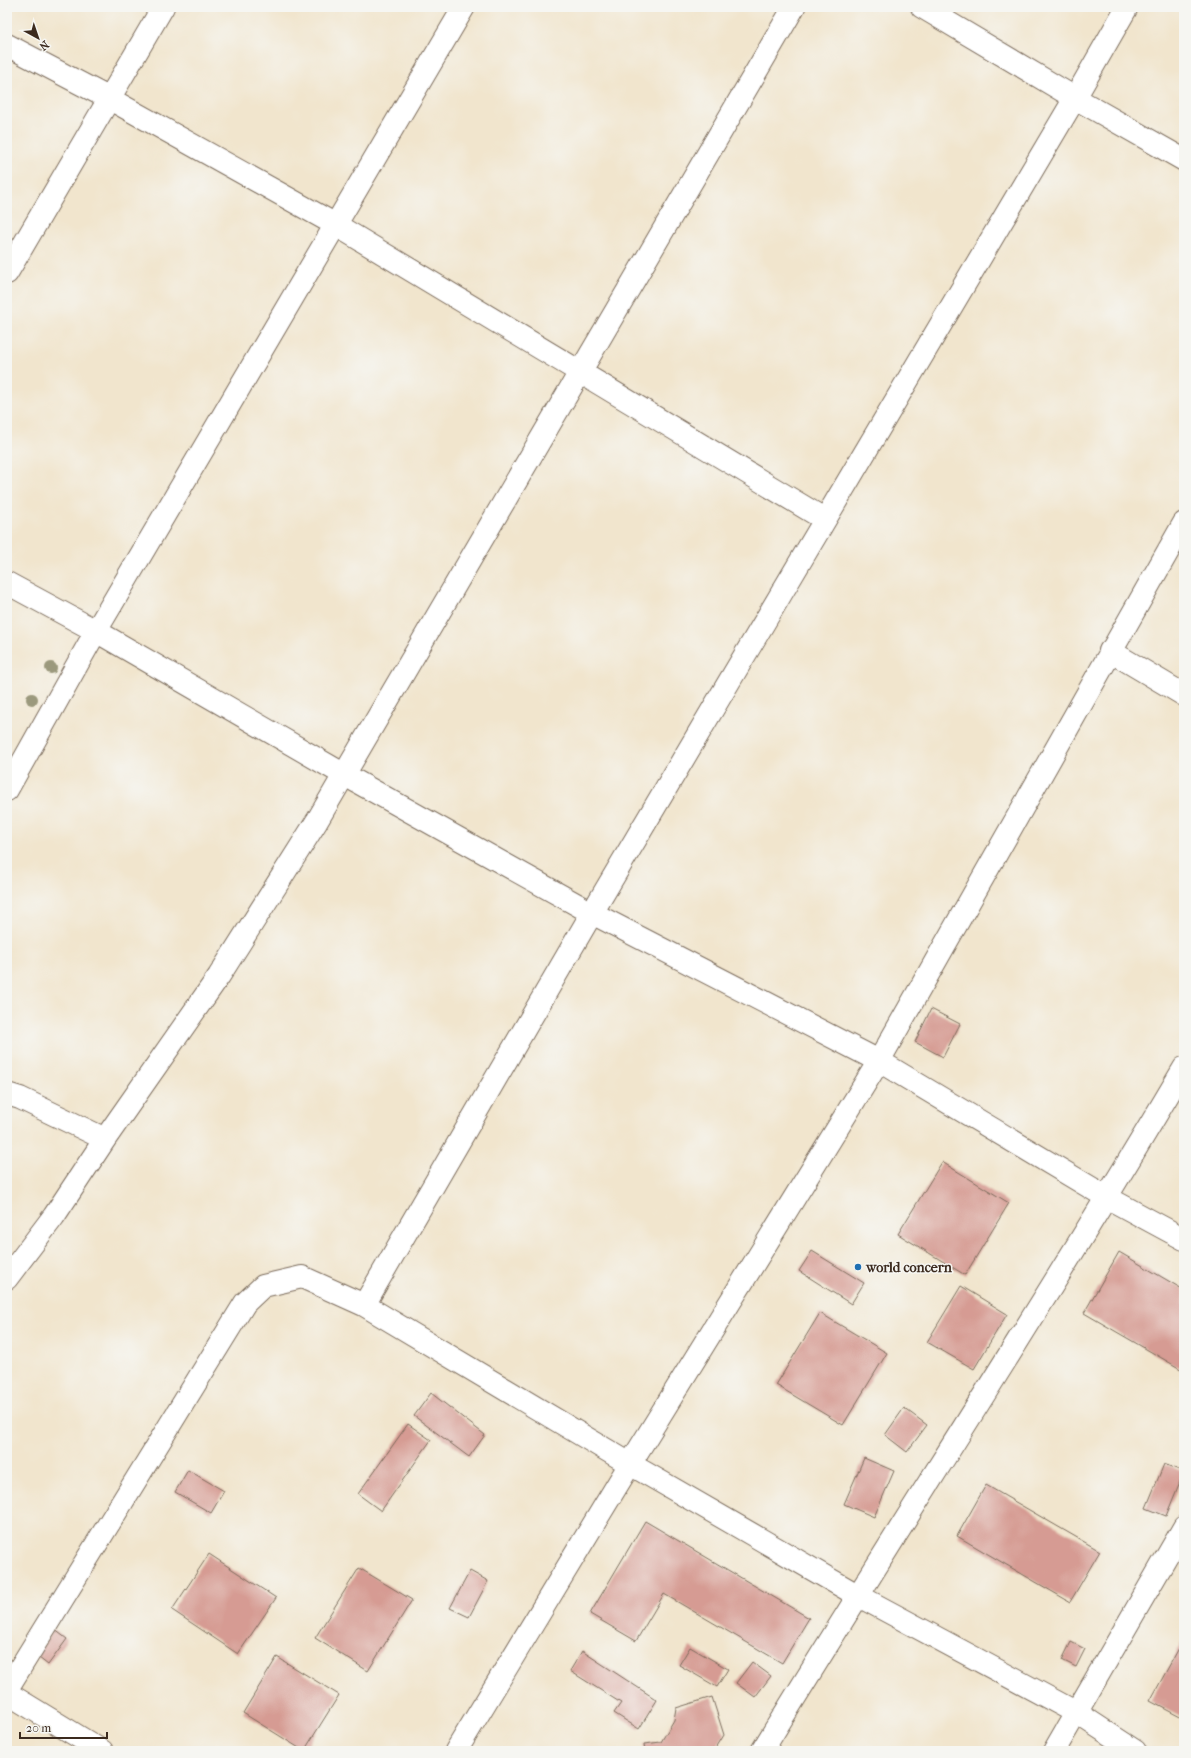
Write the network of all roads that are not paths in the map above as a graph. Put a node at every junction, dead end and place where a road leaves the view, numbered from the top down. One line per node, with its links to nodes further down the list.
1 (163, 7): 8 (street)
2 (464, 7): 10 (street)
3 (794, 7): 12 (street)
4 (922, 7): 7 (street)
5 (1127, 7): 7 (street)
6 (7, 45): 8 (street)
7 (1075, 98): 9 (street); 13 (street)
8 (110, 99): 10 (street); 11 (street)
9 (1184, 160)
10 (336, 225): 12 (street); 16 (street)
11 (7, 273)
12 (580, 371): 13 (street); 19 (street)
13 (824, 519): 21 (street)
14 (1184, 523): 17 (street)
15 (7, 583): 16 (street)
16 (96, 631): 19 (street); 20 (street)
17 (1110, 651): 18 (street); 22 (street)
18 (1184, 695)
19 (343, 774): 21 (street); 25 (street)
20 (7, 790)
21 (592, 913): 22 (street); 29 (street)
22 (879, 1061): 26 (street); 30 (street)
23 (1184, 1068): 26 (street)
24 (7, 1094): 25 (street)
25 (105, 1139): 28 (street)
26 (1108, 1198): 27 (street); 32 (street)
27 (1184, 1239)
28 (7, 1278)
29 (364, 1305): 30 (street); 33 (street)
30 (630, 1464): 32 (street); 37 (street)
31 (1184, 1527): 35 (street)
32 (857, 1595): 35 (street); 38 (street)
33 (7, 1689)
34 (7, 1693): 36 (street)
35 (1077, 1713): 39 (street); 40 (street)
36 (102, 1751)
37 (456, 1751)
38 (762, 1751)
39 (1054, 1751)
40 (1135, 1751)

